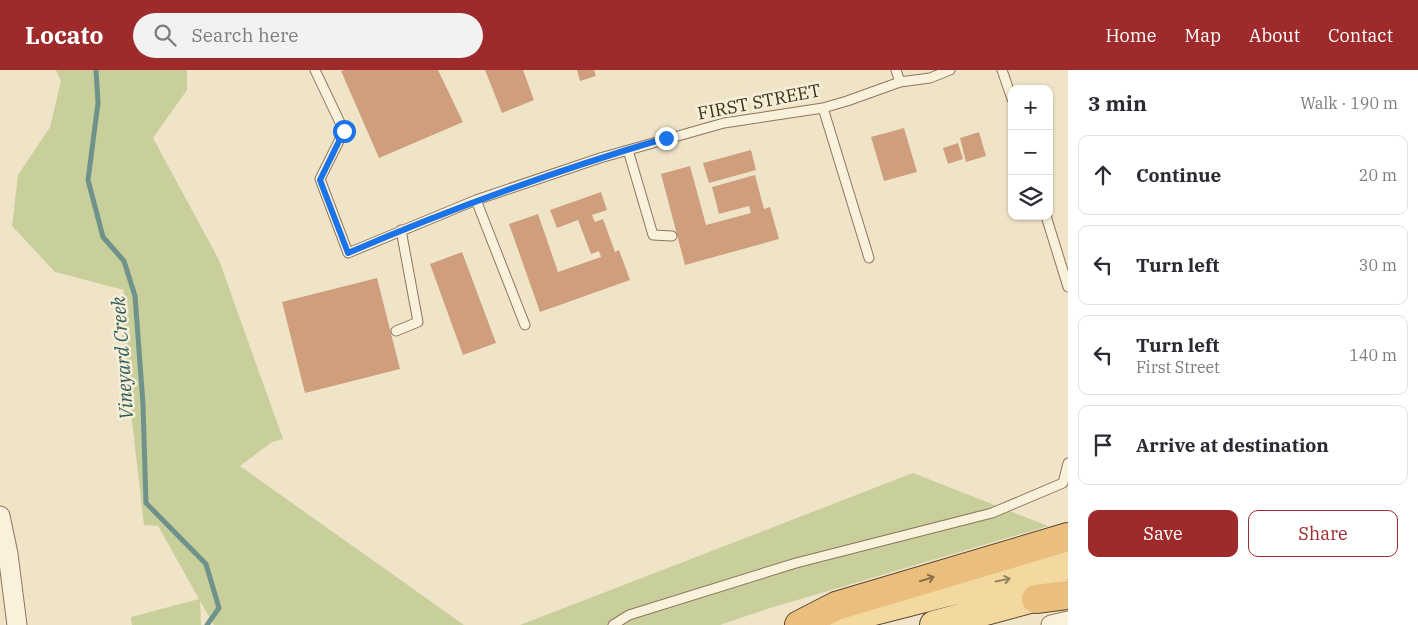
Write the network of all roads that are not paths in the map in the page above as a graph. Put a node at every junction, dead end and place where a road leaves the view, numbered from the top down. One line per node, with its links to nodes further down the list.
1 (315, 70): 11 (lane, FIRST STREET)
2 (896, 70): 5 (lane)
3 (950, 70): 5 (lane, FIRST STREET)
4 (1002, 70): 6 (lane)
5 (900, 82): 7 (lane, FIRST STREET)
6 (1008, 87)
7 (823, 108): 8 (lane, FIRST STREET); 13 (lane)
8 (628, 150): 9 (lane, FIRST STREET); 12 (lane)
9 (476, 200): 11 (lane, FIRST STREET); 15 (lane)
10 (1047, 220): 14 (lane)
11 (401, 230): 16 (lane)
12 (672, 236)
13 (869, 258)
14 (1068, 287)
15 (524, 325)
16 (396, 331)
17 (1068, 463): 26 (lane)
18 (0, 516): 25 (street)
19 (1068, 537): 27 (highway, one-way to 19)
20 (1068, 565): 28 (main road, one-way to 20)
21 (1068, 588): 23 (main road)
22 (1068, 595): 23 (highway)
23 (1036, 599): 29 (main road)
24 (1068, 621): 30 (street)
25 (17, 625)
26 (613, 625)
27 (800, 625)
28 (819, 625)
29 (934, 625)
30 (1051, 625)

